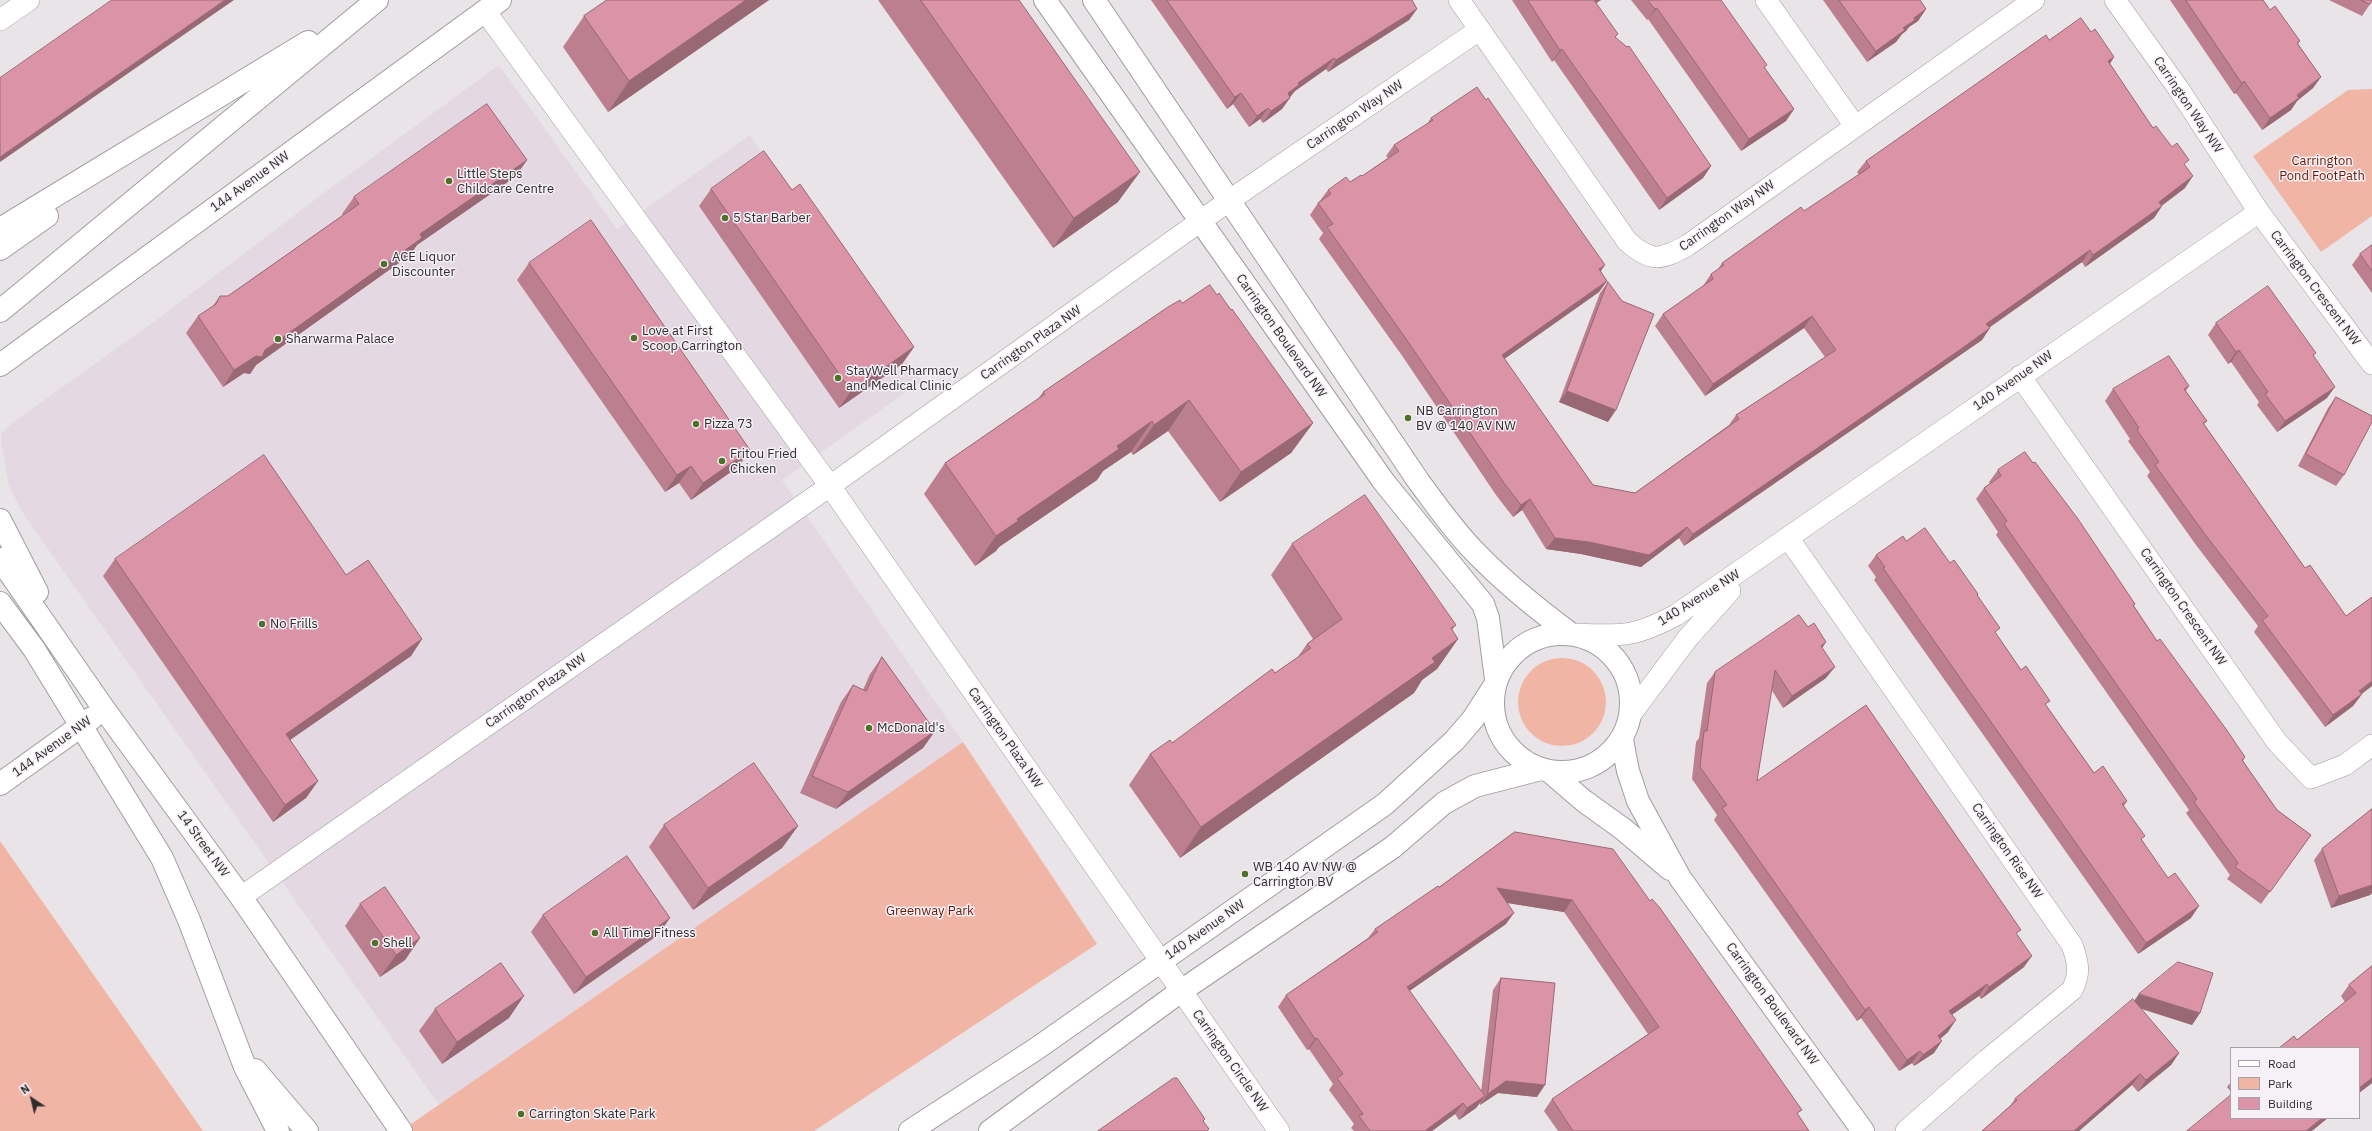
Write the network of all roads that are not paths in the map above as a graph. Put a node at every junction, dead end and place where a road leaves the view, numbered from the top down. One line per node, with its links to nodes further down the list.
1 (29, 0): 10 (street)
2 (376, 0): 12 (street); 19 (street)
3 (1045, 0): 16 (street, Carrington Boulevard NW)
4 (1094, 0): 14 (street)
5 (1459, 0): 11 (street, Carrington Way NW)
6 (1766, 0): 13 (street)
7 (2034, 0): 13 (street, Carrington Way NW)
8 (2115, 0): 15 (street, Carrington Way NW)
9 (492, 5): 21 (street, 144 Avenue NW); 23 (street)
10 (0, 20)
11 (1479, 30): 13 (street, Carrington Way NW); 14 (street, Carrington Way NW)
12 (212, 101): 17 (street); 18 (street)
13 (1855, 126)
14 (1230, 200): 16 (street, Carrington Plaza NW); 29 (street)
15 (2259, 212): 20 (street, Carrington Crescent NW); 22 (street, 140 Avenue NW)
16 (1201, 222): 23 (street, Carrington Plaza NW); 31 (street, Carrington Boulevard NW)
17 (0, 229)
18 (0, 249)
19 (0, 311)
20 (2372, 364)
21 (0, 366)
22 (2020, 376): 25 (street, 140 Avenue NW); 36 (street, Carrington Crescent NW)
23 (830, 486): 40 (street, Carrington Plaza NW); 41 (street, Carrington Plaza NW)
24 (0, 520): 30 (street)
25 (1789, 539): 26 (street, 140 Avenue NW); 51 (street, Carrington Rise NW)
26 (1769, 553): 29 (street, 140 Avenue NW); 33 (street, 140 Avenue NW)
27 (0, 559): 30 (street, 14 Street NW)
28 (0, 603): 34 (street)
29 (1574, 634): 31 (street, 140 Avenue NW); 33 (street, 140 Avenue NW)
30 (72, 660): 32 (street, 14 Street NW)
31 (1496, 682): 37 (street, 140 Avenue NW); 41 (street, 140 Avenue NW)
32 (104, 709): 34 (street, 144 Avenue NW); 40 (street, 14 Street NW)
33 (1631, 714): 35 (street, 140 Avenue NW)
34 (82, 726): 38 (street, 144 Avenue NW); 43 (street)
35 (1622, 740): 37 (street, 140 Avenue NW); 39 (street, Carrington Boulevard NW)
36 (2372, 745)
37 (1545, 770): 39 (street, Carrington Boulevard NW); 42 (street, 140 Avenue NW)
38 (0, 784)
39 (1680, 878): 50 (street, Carrington Boulevard NW)
40 (241, 897): 47 (street, 14 Street NW)
41 (1160, 962): 42 (street, Carrington Plaza NW); 44 (street, 140 Avenue NW)
42 (1181, 991): 48 (street, 140 Avenue NW); 49 (street, Carrington Circle NW)
43 (241, 1054): 45 (street); 46 (street)
44 (916, 1128)
45 (278, 1131)
46 (307, 1131)
47 (401, 1131)
48 (990, 1131)
49 (1279, 1131)
50 (1864, 1131)
51 (1906, 1131)

